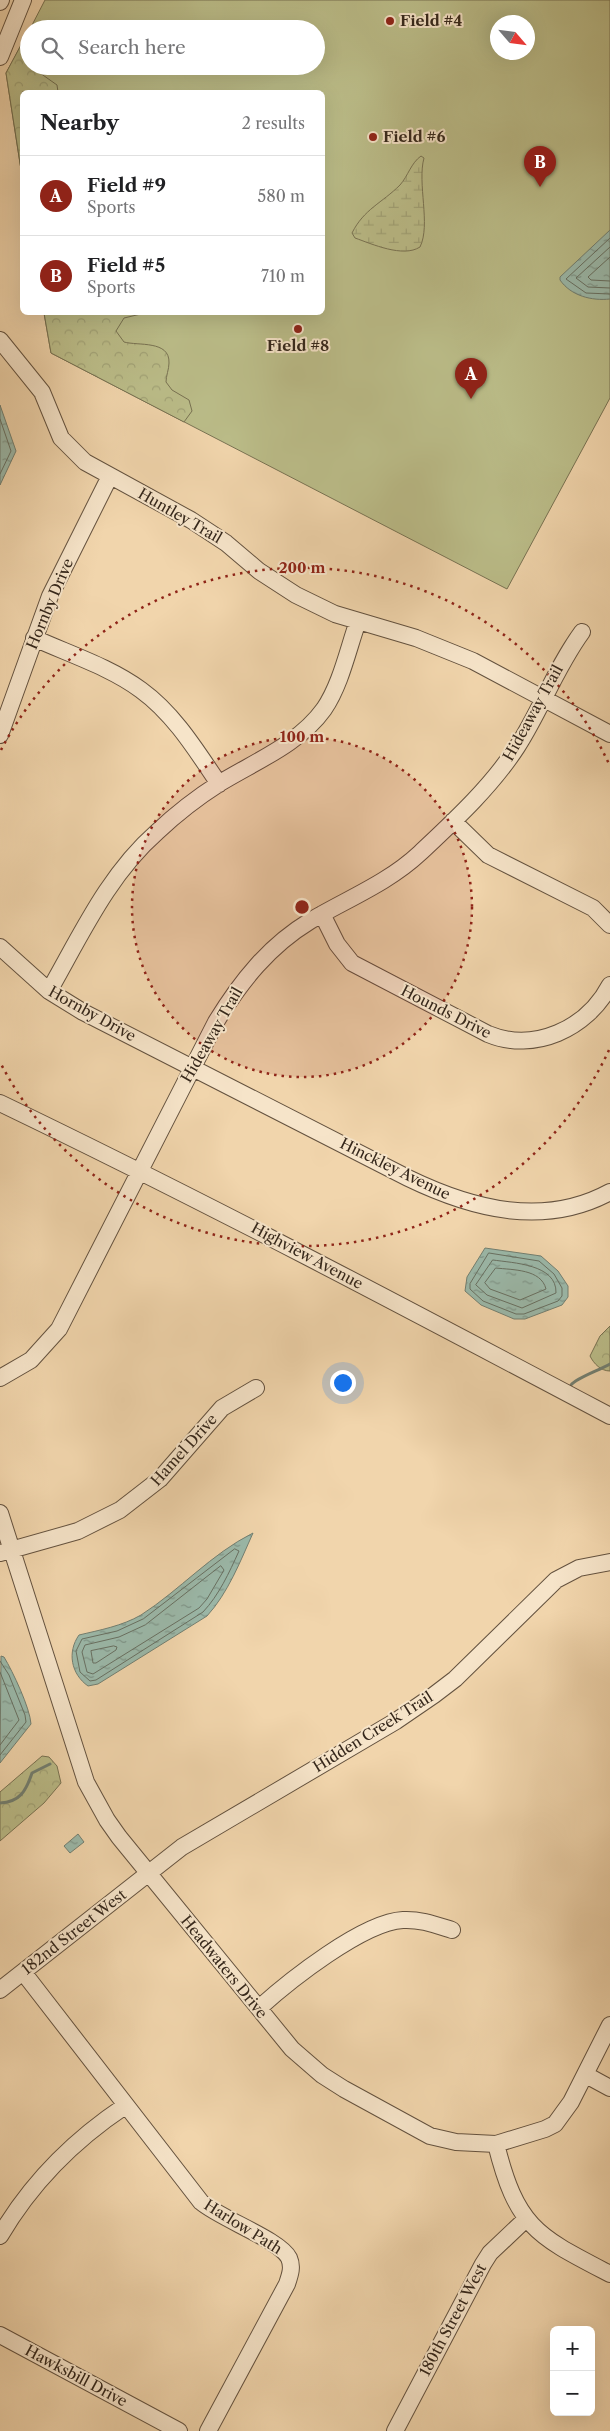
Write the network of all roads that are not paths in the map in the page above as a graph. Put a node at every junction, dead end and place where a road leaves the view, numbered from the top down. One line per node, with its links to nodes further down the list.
1 (23, 0): 2 (street)
2 (0, 57)
3 (0, 340): 4 (street, Huntley Trail)
4 (110, 476): 5 (street, Huntley Trail); 7 (street, Hornby Drive)
5 (358, 621): 8 (street, Huntley Trail); 11 (street)
6 (582, 632): 8 (street, Hideaway Trail)
7 (34, 638): 10 (street, Hornby Drive); 11 (street)
8 (542, 699): 9 (street); 12 (street, Hideaway Trail)
9 (610, 734)
10 (0, 735)
11 (219, 784): 17 (street)
12 (452, 821): 13 (street, Hideaway Trail); 14 (street)
13 (322, 914): 16 (street, Hounds Drive); 18 (street, Hideaway Trail)
14 (610, 925)
15 (0, 948): 17 (street, Hornby Drive)
16 (610, 985)
17 (49, 991): 18 (street, Hornby Drive)
18 (192, 1067): 20 (street, Hideaway Trail); 21 (street, Hinckley Avenue)
19 (0, 1103): 20 (street, Highview Avenue)
20 (141, 1170): 22 (street, Hideaway Trail); 24 (street, Highview Avenue)
21 (610, 1192)
22 (0, 1378)
23 (256, 1388): 26 (street, Hamel Drive)
24 (610, 1416)
25 (0, 1513): 26 (street, Headwaters Drive)
26 (6, 1551): 28 (street, Headwaters Drive)
27 (610, 1562): 28 (street, Hidden Creek Trail)
28 (148, 1874): 30 (street, 182nd Street West); 32 (street, Headwaters Drive)
29 (452, 1930): 32 (street)
30 (23, 1972): 31 (street, 182nd Street West); 36 (street, Harlow Path)
31 (0, 1990)
32 (259, 2008): 37 (street, Headwaters Drive)
33 (610, 2025): 34 (street, Headwaters Drive)
34 (586, 2075): 35 (street); 37 (street, Headwaters Drive)
35 (610, 2088)
36 (125, 2106): 39 (street); 43 (street, Harlow Path)
37 (496, 2144): 38 (street)
38 (526, 2219): 40 (street); 44 (street, 180th Street West)
39 (0, 2236)
40 (610, 2274)
41 (0, 2335): 42 (street, Hawksbill Drive)
42 (179, 2431)
43 (208, 2431)
44 (395, 2431)

